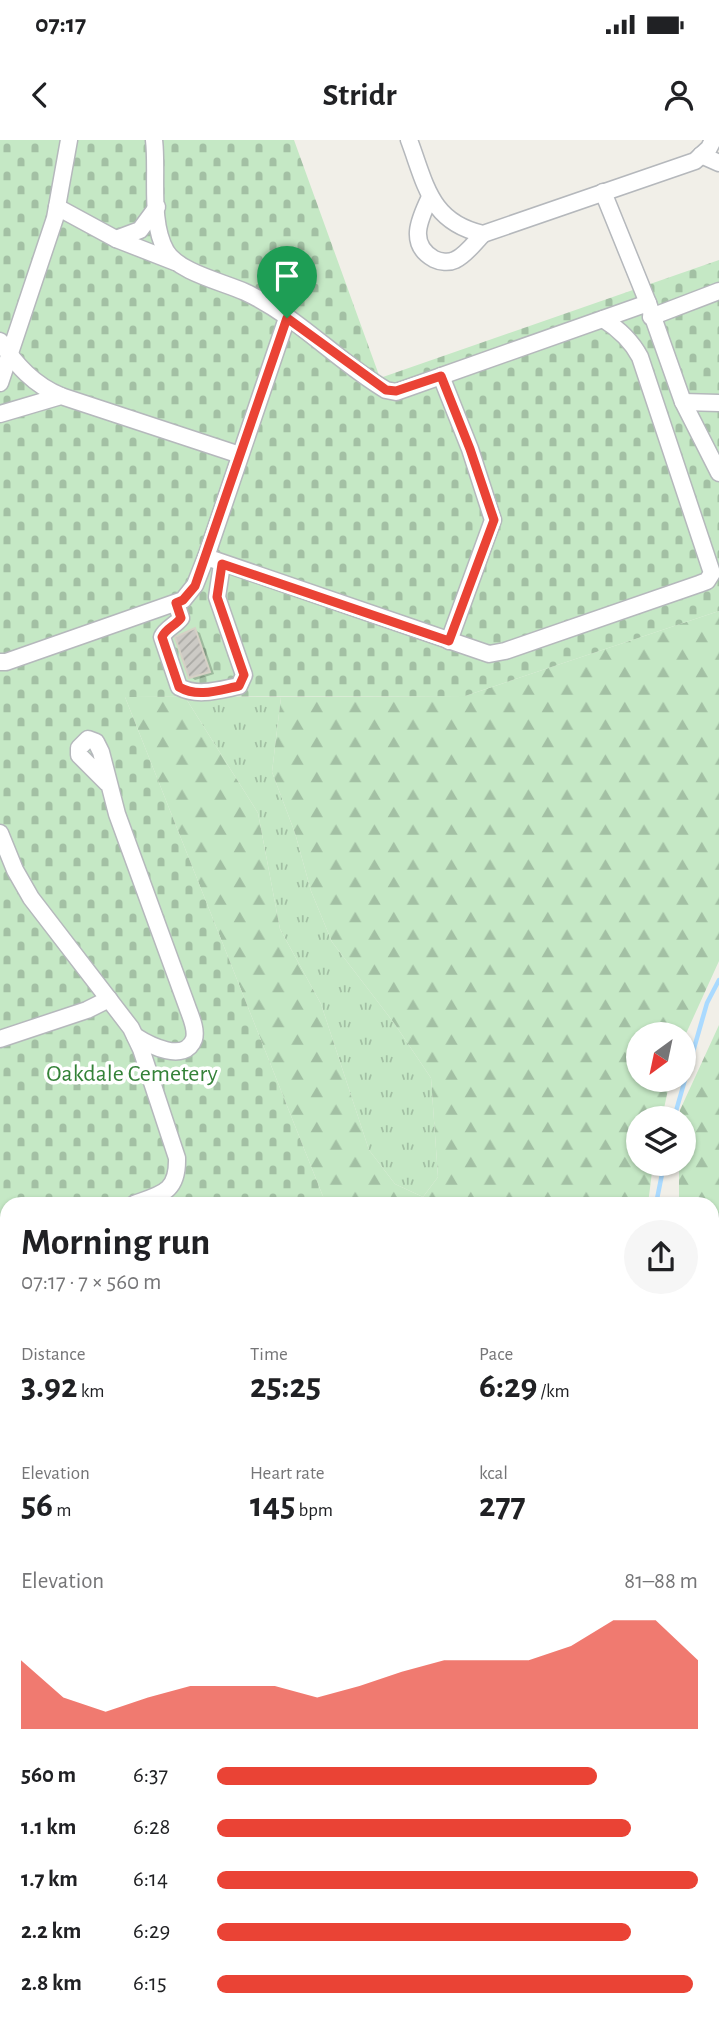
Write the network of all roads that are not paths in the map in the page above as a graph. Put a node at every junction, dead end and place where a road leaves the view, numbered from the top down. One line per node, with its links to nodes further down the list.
1 (69, 140): 10 (street)
2 (154, 140): 9 (street)
3 (409, 140): 8 (street)
4 (713, 140): 5 (street)
5 (701, 155): 6 (street); 7 (street)
6 (719, 163)
7 (603, 192): 11 (street); 15 (street)
8 (430, 197): 11 (street); 11 (street)
9 (157, 206): 12 (street); 13 (street)
10 (57, 207): 12 (street); 18 (street)
11 (483, 234)
12 (116, 239): 13 (street)
13 (175, 262): 16 (street)
14 (719, 291): 15 (street)
15 (649, 310): 17 (street); 22 (street)
16 (287, 318): 19 (street); 26 (street)
17 (603, 318): 19 (street); 31 (street)
18 (5, 348): 20 (street); 21 (street)
19 (441, 376): 31 (street)
20 (0, 383)
21 (61, 396): 24 (street); 26 (street)
22 (683, 402): 23 (street); 25 (street)
23 (719, 403)
24 (0, 414)
25 (713, 446): 27 (street)
26 (240, 456): 28 (street)
27 (719, 473)
28 (206, 557): 29 (street); 30 (street)
29 (222, 564): 30 (street); 31 (street)
30 (176, 603): 32 (street)
31 (449, 641)
32 (0, 662)
33 (107, 783): 36 (street)
34 (0, 833): 35 (street)
35 (109, 999): 36 (street); 37 (street)
36 (135, 1036): 38 (street)
37 (0, 1039)
38 (154, 1197)

